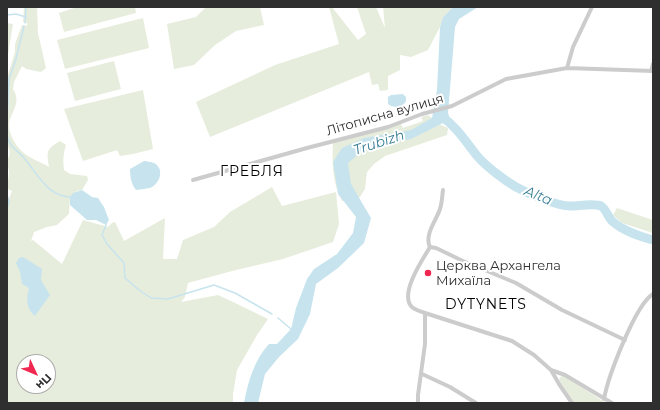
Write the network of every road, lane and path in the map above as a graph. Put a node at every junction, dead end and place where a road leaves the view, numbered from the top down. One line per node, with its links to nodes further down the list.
1 (592, 7): 3 (street)
2 (653, 64): 4 (street)
3 (567, 68): 4 (street, Літописна вулиця); 5 (street, Літописна вулиця)
4 (652, 71)
5 (193, 180)
6 (443, 190): 7 (street)
7 (430, 247): 9 (street); 10 (street)
8 (653, 294): 10 (street)
9 (425, 313): 11 (street); 12 (street)
10 (625, 340): 13 (street)
11 (551, 370): 13 (street); 16 (street)
12 (422, 374): 14 (street); 15 (street)
13 (604, 399): 17 (street)
14 (418, 403)
15 (476, 403)
16 (572, 403)
17 (612, 403)

